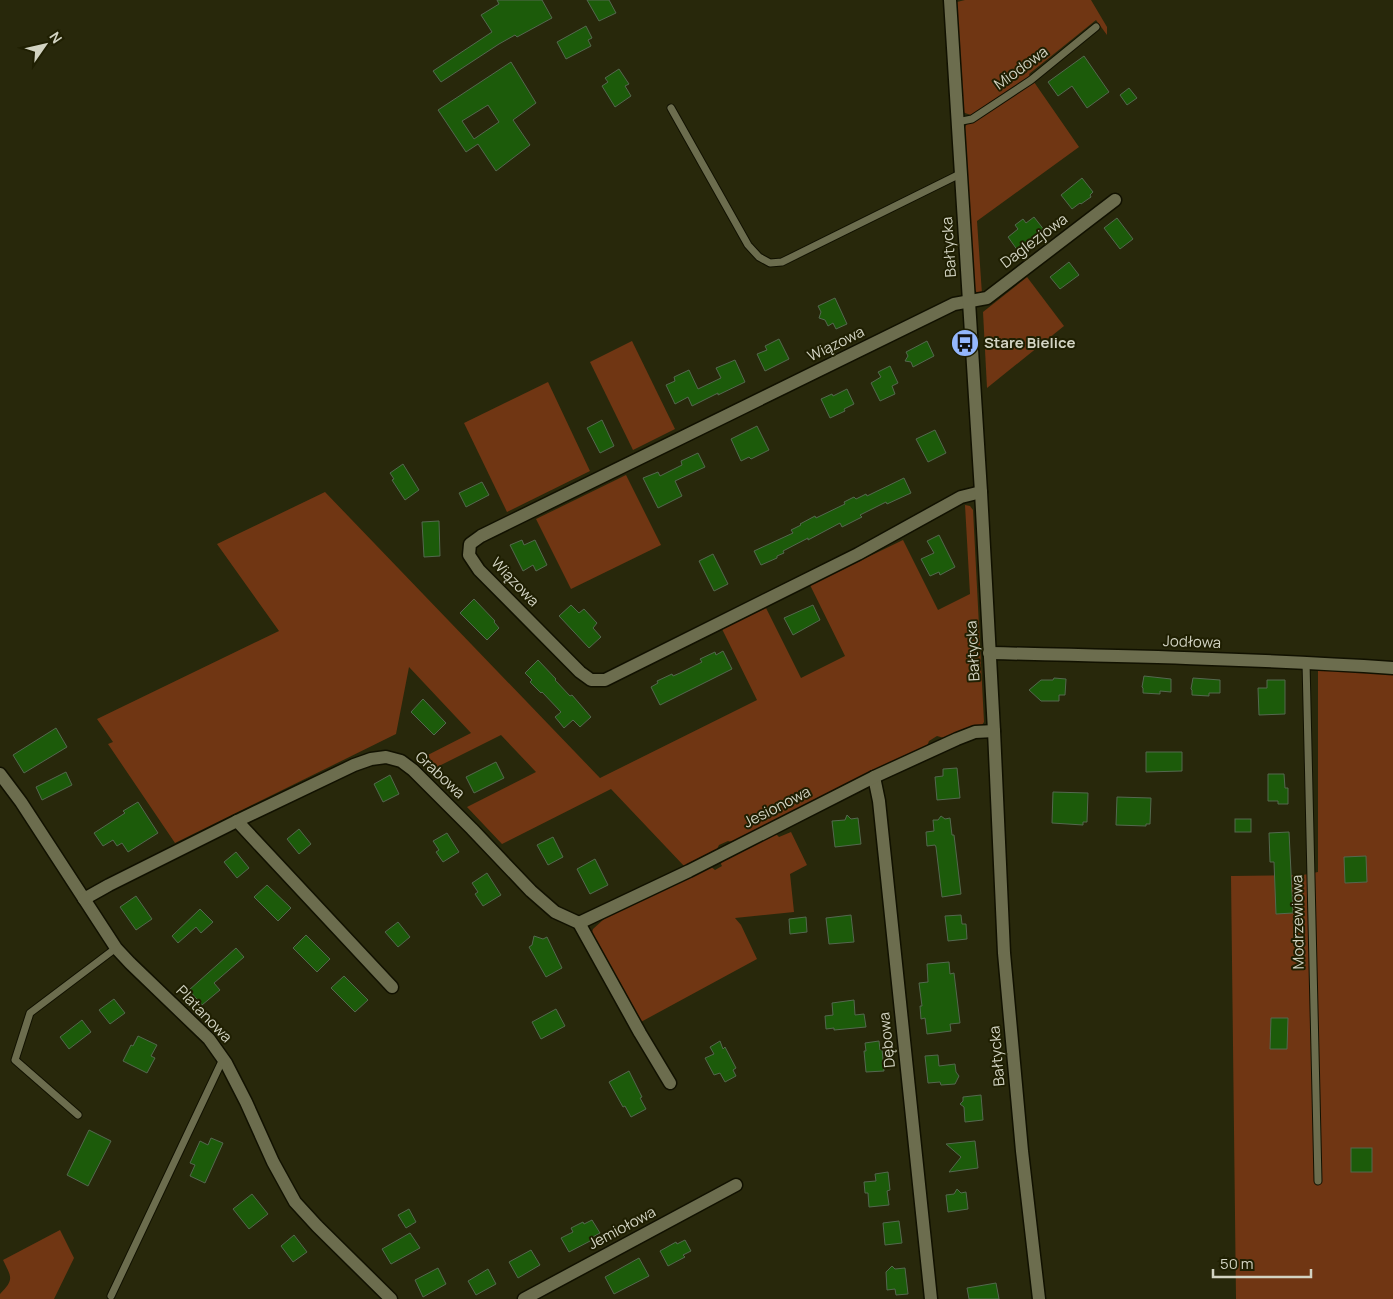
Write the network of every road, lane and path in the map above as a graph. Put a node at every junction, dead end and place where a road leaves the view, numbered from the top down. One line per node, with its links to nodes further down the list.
1 (950, 0): 4 (street, Bałtycka)
2 (1096, 27): 4 (lane, Miodowa)
3 (671, 108): 5 (lane)
4 (957, 122): 5 (street, Bałtycka)
5 (960, 174): 7 (street, Bałtycka)
6 (1115, 200): 7 (street, Daglezjowa)
7 (970, 301): 8 (street, Bałtycka); 8 (street, Wiązowa)
8 (981, 492): 9 (street, Bałtycka)
9 (989, 653): 10 (street, Jodłowa); 12 (street, Bałtycka)
10 (1306, 662): 11 (street, Jodłowa); 23 (lane, Modrzewiowa)
11 (1393, 668)
12 (994, 731): 14 (street, Jesionowa); 29 (street, Bałtycka)
13 (0, 774): 16 (street, Platanowa)
14 (874, 777): 17 (street, Jesionowa); 28 (street, Dębowa)
15 (237, 821): 16 (street, Grabowa); 17 (street, Grabowa); 19 (street)
16 (84, 900): 18 (street, Platanowa)
17 (579, 923): 21 (street)
18 (116, 948): 20 (street, Platanowa); 22 (lane)
19 (392, 987)
20 (223, 1058): 25 (lane); 26 (street, Platanowa)
21 (670, 1083)
22 (78, 1115)
23 (1318, 1181)
24 (736, 1185): 27 (street, Jemiołowa)
25 (111, 1296)
26 (391, 1299)
27 (524, 1299)
28 (931, 1299)
29 (1039, 1299)

